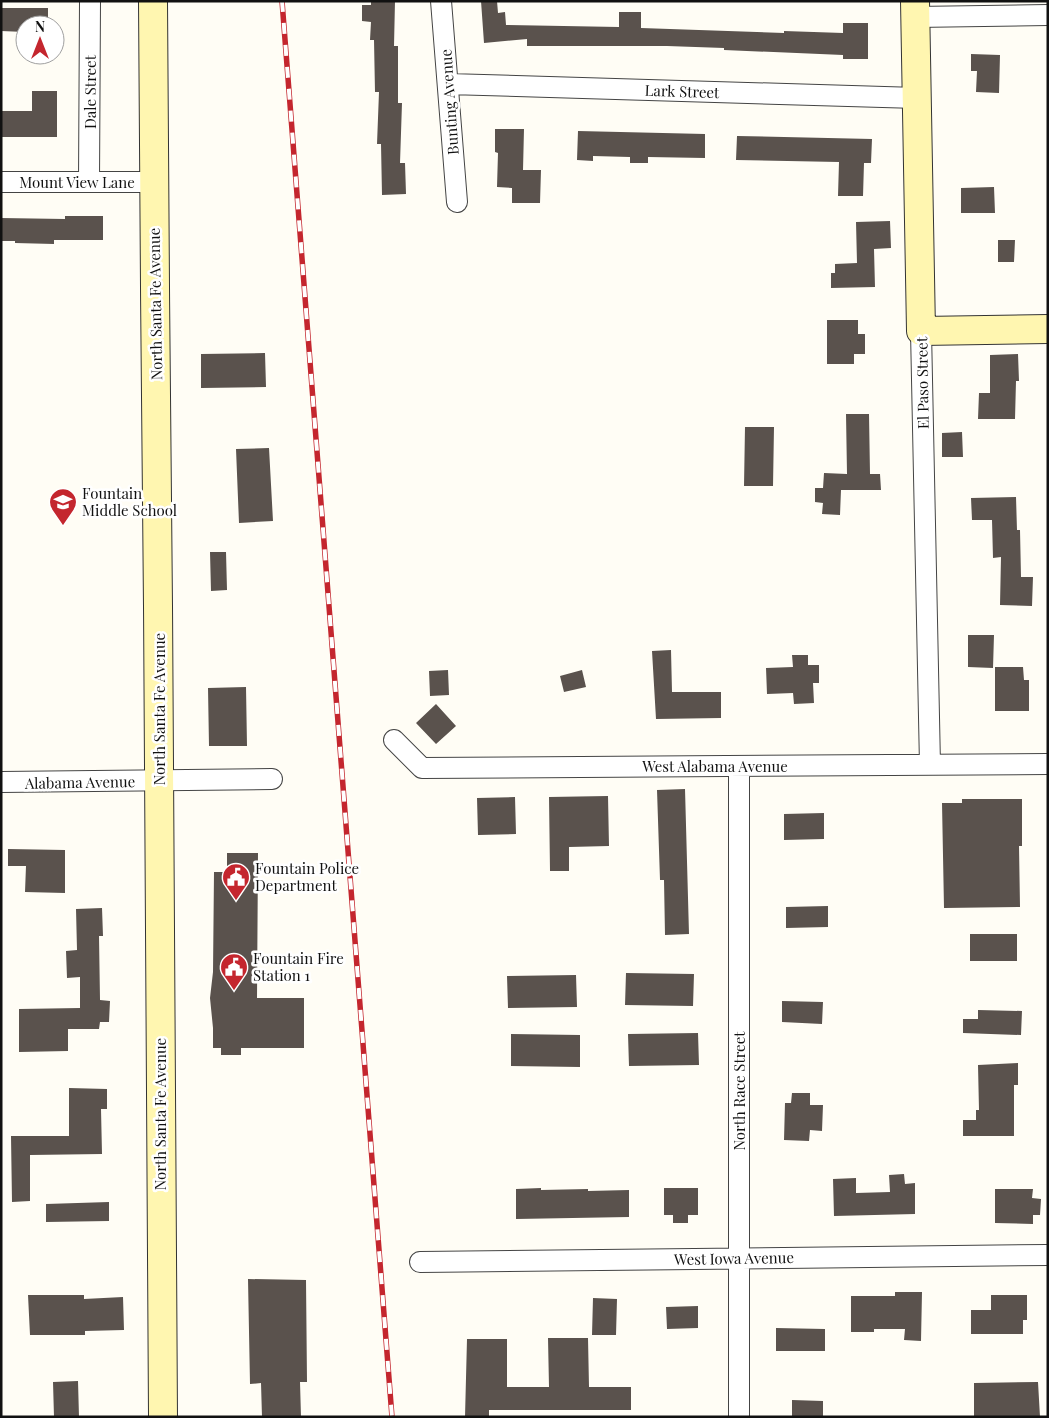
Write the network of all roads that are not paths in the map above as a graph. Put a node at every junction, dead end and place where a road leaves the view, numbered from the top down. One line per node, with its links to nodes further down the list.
1 (90, 1): 9 (street, Dale Street)
2 (153, 1): 10 (main road, North Santa Fe Avenue)
3 (441, 1): 6 (street, Bunting Avenue)
4 (915, 9): 5 (street); 7 (main road, El Paso Street)
5 (1048, 15)
6 (448, 84): 7 (street, Lark Street); 11 (street, Bunting Avenue)
7 (917, 98): 13 (main road, El Paso Street)
8 (1, 182): 9 (street, Mount View Lane)
9 (89, 182): 10 (street, Mount View Lane)
10 (153, 182): 19 (main road, North Santa Fe Avenue)
11 (457, 202)
12 (1048, 329): 13 (main road)
13 (921, 331): 16 (street, El Paso Street)
14 (394, 740): 17 (street, West Alabama Avenue)
15 (1048, 764): 16 (street, West Alabama Avenue)
16 (930, 765): 17 (street, West Alabama Avenue)
17 (739, 766): 22 (street, North Race Street)
18 (272, 778): 19 (street, Alabama Avenue)
19 (160, 781): 20 (street, Alabama Avenue); 24 (main road, North Santa Fe Avenue)
20 (1, 782)
21 (1048, 1256): 22 (street, West Iowa Avenue)
22 (739, 1257): 23 (street, West Iowa Avenue); 25 (street, North Race Street)
23 (420, 1262)
24 (163, 1417)
25 (739, 1417)

